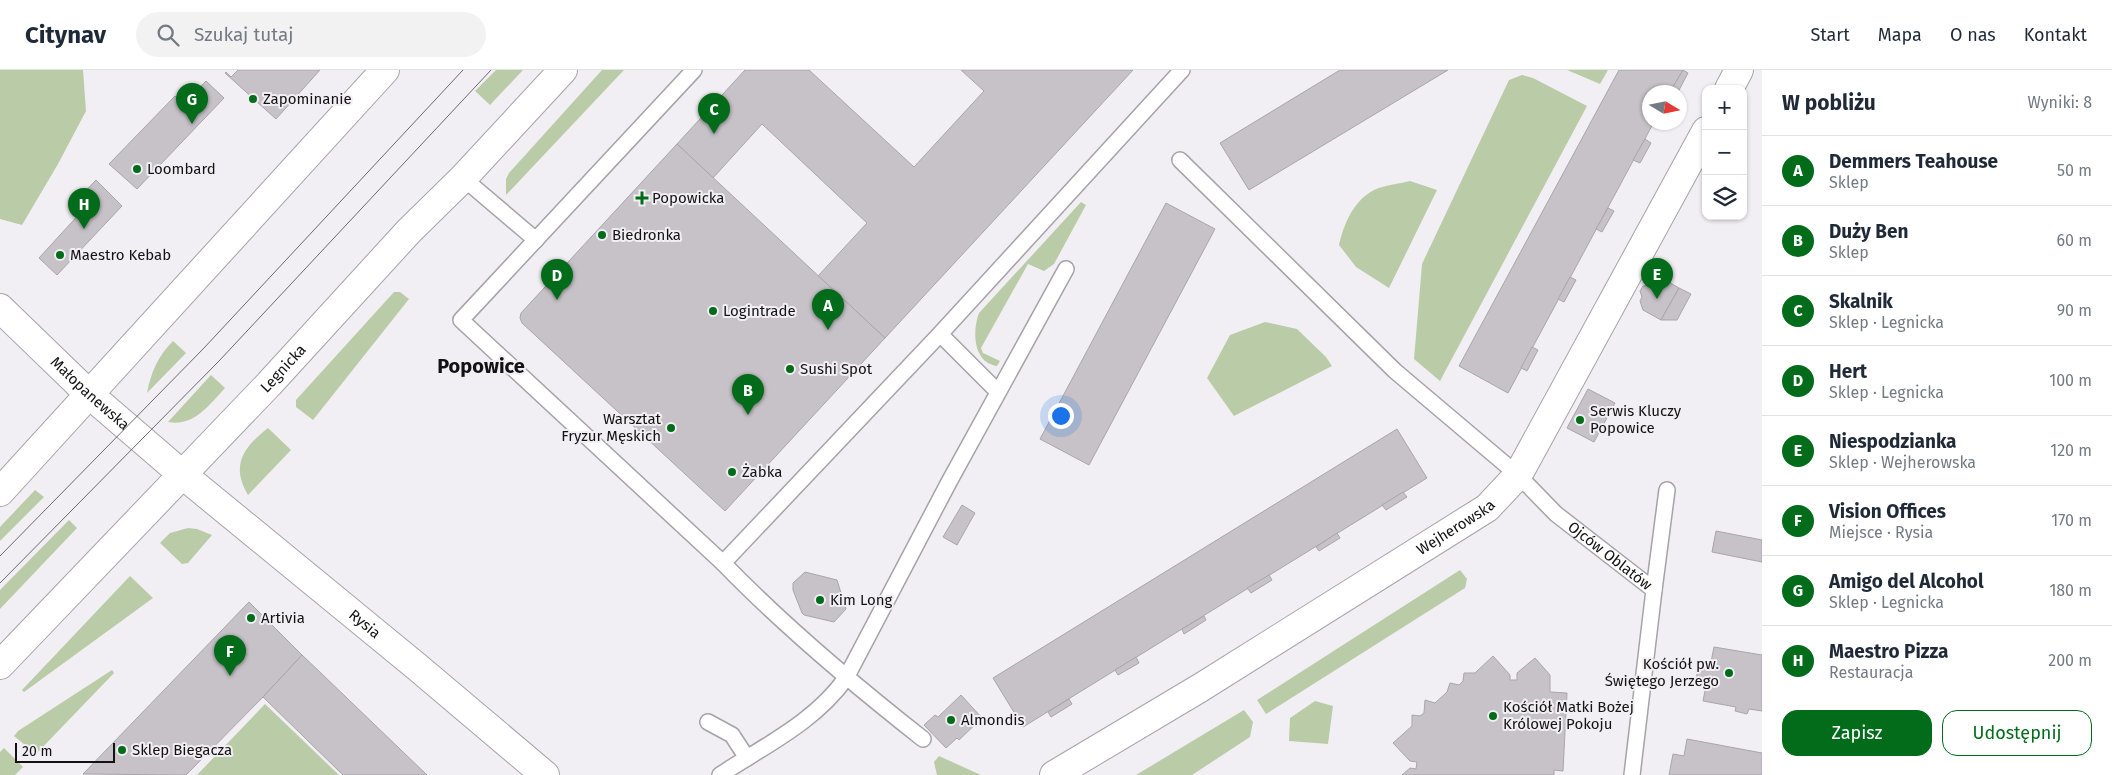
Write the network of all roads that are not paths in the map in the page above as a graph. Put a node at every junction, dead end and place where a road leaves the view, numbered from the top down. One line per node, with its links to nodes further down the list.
1 (385, 70): 15 (street)
2 (563, 70): 9 (street, Legnicka)
3 (694, 70): 10 (lane)
4 (1182, 70): 13 (lane)
5 (1739, 70): 6 (street)
6 (1730, 85)
7 (1702, 138): 17 (street, Wejherowska)
8 (1180, 160): 17 (lane, Ojców Oblatów)
9 (463, 178): 10 (lane); 16 (street, Legnicka)
10 (536, 240): 20 (lane)
11 (1066, 269): 14 (lane)
12 (0, 308): 15 (street, Małopanewska)
13 (940, 334): 14 (lane); 20 (lane)
14 (998, 392): 23 (lane)
15 (90, 395): 16 (street, Małopanewska); 19 (street)
16 (183, 475): 22 (street, Legnicka); 27 (street, Rysia)
17 (1518, 475): 21 (lane, Ojców Oblatów); 29 (street, Wejherowska)
18 (1667, 490): 21 (lane)
19 (0, 492)
20 (723, 563): 23 (lane)
21 (1654, 590): 30 (lane, Ojców Oblatów)
22 (0, 665)
23 (846, 678): 25 (lane); 26 (lane)
24 (708, 722): 26 (lane)
25 (923, 739)
26 (747, 758): 28 (lane)
27 (545, 775)
28 (720, 775)
29 (1054, 775)
30 (1632, 775)

